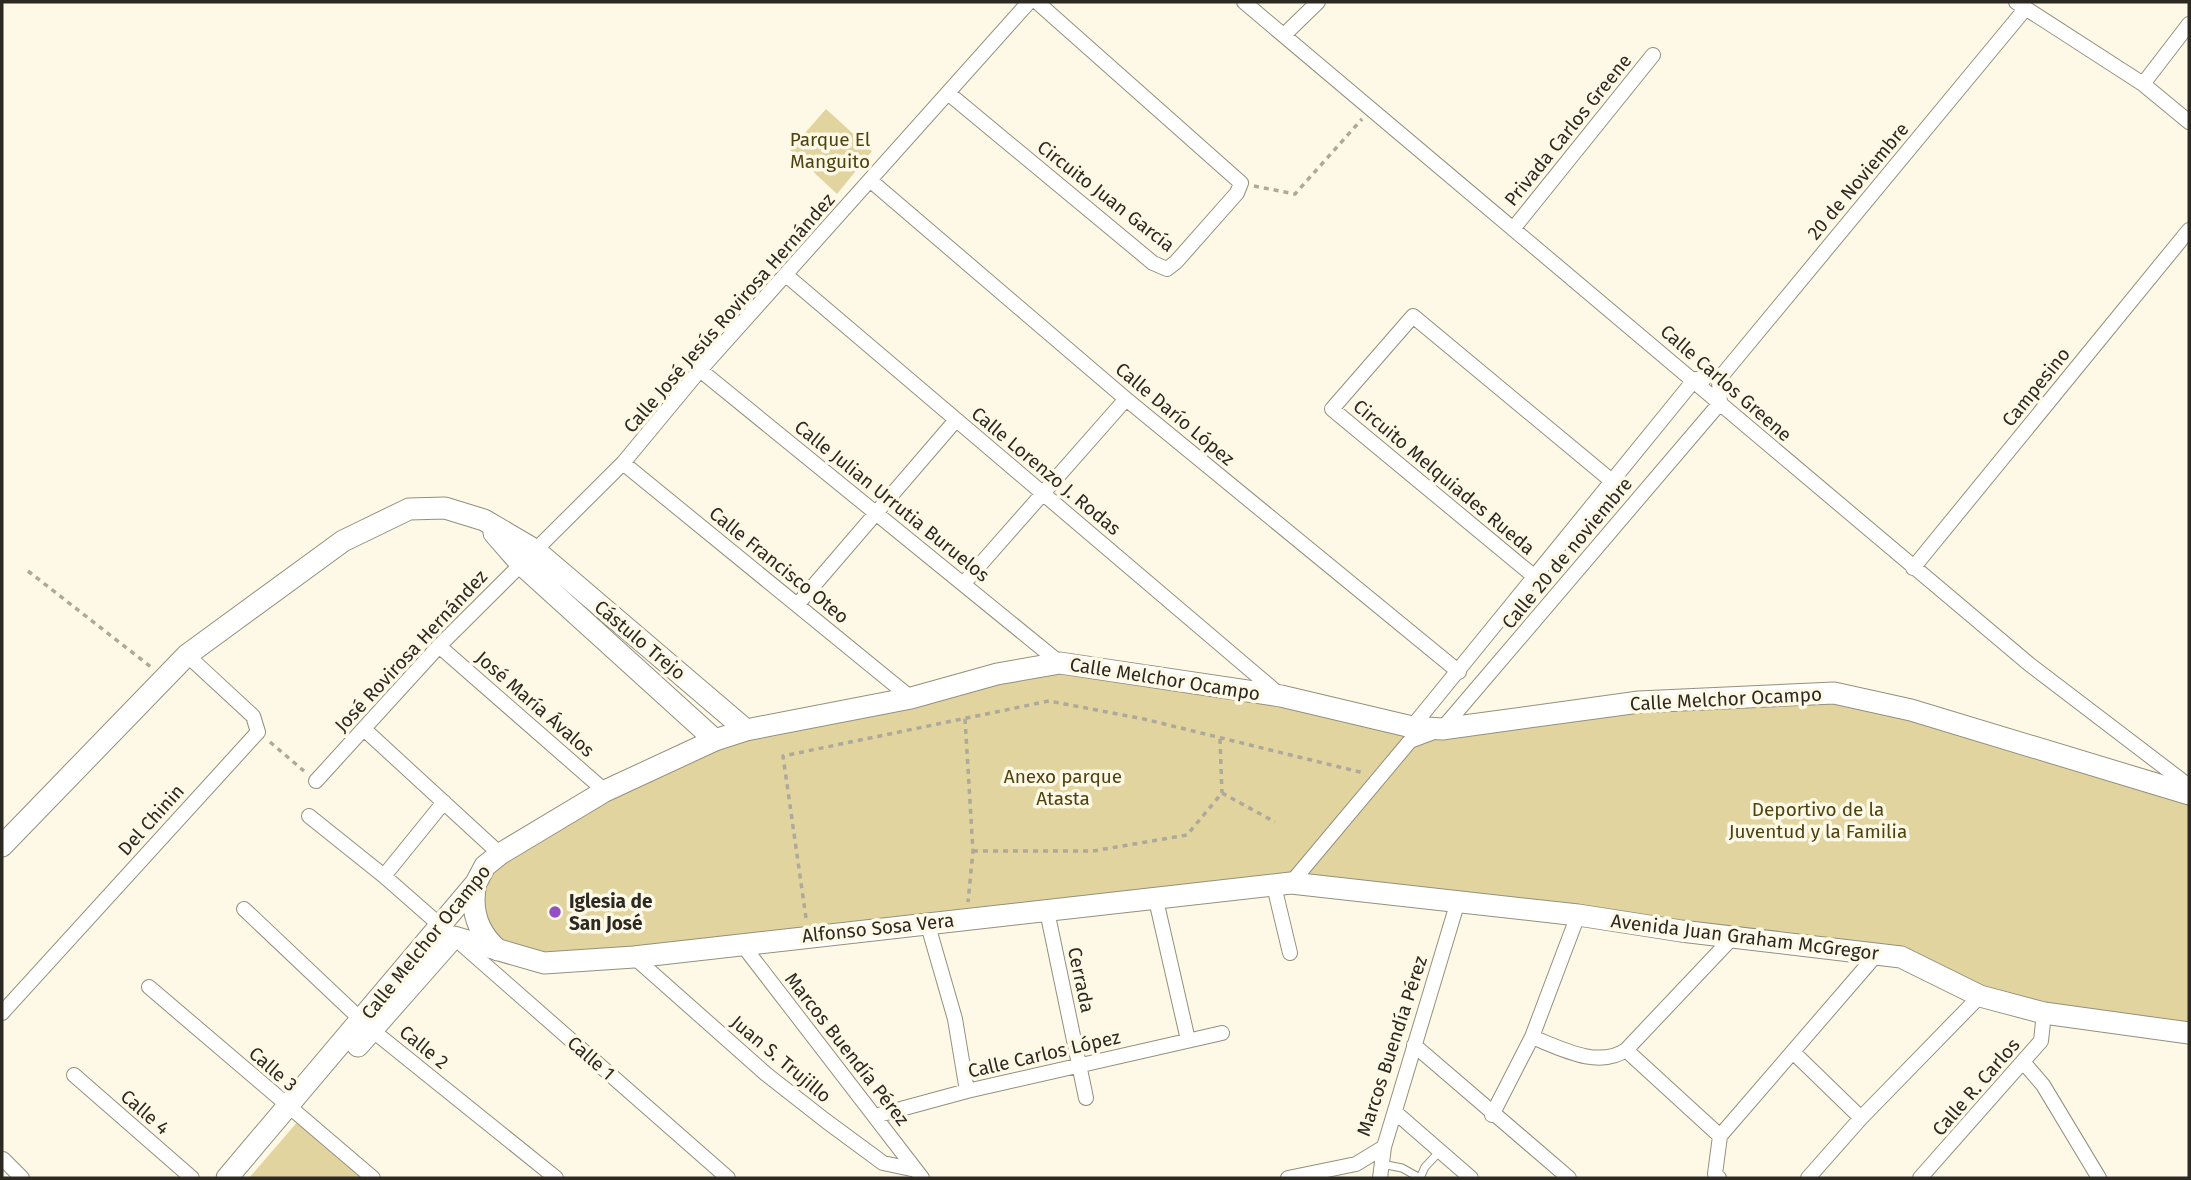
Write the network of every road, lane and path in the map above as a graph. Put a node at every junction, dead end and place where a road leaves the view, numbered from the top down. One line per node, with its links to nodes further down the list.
1 (1029, 2): 10 (street, Calle José Jesús Rovirosa Hernández)
2 (1037, 2): 14 (street)
3 (1244, 2): 7 (street, Calle Carlos Greene)
4 (1318, 2): 7 (street)
5 (2021, 5): 9 (street); 20 (street, 20 de Noviembre)
6 (2189, 24): 9 (street)
7 (1284, 35): 11 (street, Calle Carlos Greene)
8 (1653, 55): 15 (street, Privada Carlos Greene)
9 (2143, 84): 12 (street)
10 (948, 93): 13 (street, Calle José Jesús Rovirosa Hernández); 14 (street, Circuito Juan García)
11 (1371, 109): 14 (path); 15 (street, Calle Carlos Greene)
12 (2189, 122)
13 (871, 181): 17 (street, Calle José Jesús Rovirosa Hernández); 21 (street, Calle Darío López)
14 (1241, 183)
15 (1513, 229): 19 (street, Calle Carlos Greene)
16 (2189, 230): 29 (street, Campesino)
17 (786, 275): 18 (street, Calle José Jesús Rovirosa Hernández); 23 (street, Calle Lorenzo J. Rodas)
18 (700, 370): 24 (street, Calle José Jesús Rovirosa Hernández); 27 (street, Calle Julian Urrutia Buruelos)
19 (1695, 379): 20 (street); 22 (street, Calle Carlos Greene); 25 (street, Calle 20 de noviembre)
20 (1719, 379): 22 (street)
21 (1126, 399): 26 (street); 37 (street, Calle Darío López)
22 (1720, 403): 29 (street, Calle Carlos Greene); 43 (street, Calle 20 de noviembre)
23 (956, 420): 26 (street, Calle Lorenzo J. Rodas); 27 (street)
24 (623, 463): 28 (street, Calle José Jesús Rovirosa Hernández); 33 (street, Calle Francisco Oteo)
25 (1613, 482): 31 (street, Calle 20 de noviembre); 31 (street, Circuito Melquiades Rueda)
26 (1042, 493): 32 (street); 39 (street, Calle Lorenzo J. Rodas)
27 (876, 513): 32 (street, Calle Julian Urrutia Buruelos); 33 (street)
28 (528, 557): 34 (street, José Rovirosa Hernández); 35 (street); 44 (street, Cástulo Trejo); 48 (street, Cástulo Trejo)
29 (1913, 568): 51 (street, Calle Carlos Greene)
30 (28, 571): 38 (path)
31 (1536, 578): 37 (street, Calle 20 de noviembre)
32 (964, 583): 36 (street, Calle Julian Urrutia Buruelos)
33 (797, 605): 40 (street, Calle Francisco Oteo)
34 (439, 646): 42 (street, José Rovirosa Hernández); 52 (street, José María Ávalos)
35 (187, 655): 38 (street); 45 (street)
36 (1060, 663): 39 (street, Calle Melchor Ocampo); 40 (street, Calle Melchor Ocampo)
37 (1458, 672): 46 (street, Calle 20 de noviembre)
38 (165, 678): 58 (street)
39 (1282, 696): 46 (street, Calle Melchor Ocampo)
40 (911, 698): 44 (street, Calle Melchor Ocampo)
41 (965, 719): 47 (path); 59 (path); 69 (path)
42 (363, 729): 50 (street, José Rovirosa Hernández); 55 (street)
43 (1442, 729): 46 (street, Calle Melchor Ocampo); 54 (street, Calle Melchor Ocampo)
44 (746, 730): 48 (street, Calle Melchor Ocampo)
45 (258, 732): 50 (path); 81 (street, Del Chinin)
46 (1411, 734): 49 (street)
47 (1220, 738): 49 (path); 53 (path)
48 (715, 740): 52 (street, Calle Melchor Ocampo)
49 (1380, 776): 63 (street)
50 (316, 781)
51 (2189, 786)
52 (605, 791): 60 (street, Calle Melchor Ocampo)
53 (1222, 793): 57 (path); 59 (path)
54 (2189, 794)
55 (444, 802): 60 (street); 61 (street)
56 (309, 816): 61 (street, Calle 1)
57 (1275, 822)
58 (2, 846)
59 (973, 851): 70 (path)
60 (500, 855): 62 (street, Calle Melchor Ocampo)
61 (384, 876): 72 (street, Calle 1)
62 (476, 883): 72 (street, Calle Melchor Ocampo); 75 (street)
63 (1283, 884): 64 (street, Alfonso Sosa Vera); 65 (street, Avenida Juan Graham McGregor); 76 (street)
64 (1156, 900): 67 (street, Alfonso Sosa Vera); 87 (street)
65 (1458, 901): 68 (street, Avenida Juan Graham McGregor); 88 (street, Marcos Buendía Pérez)
66 (244, 909): 83 (street, Calle 2)
67 (1047, 911): 70 (street, Alfonso Sosa Vera); 92 (street, Cerrada)
68 (1578, 915): 73 (street, Avenida Juan Graham McGregor); 86 (street)
69 (806, 918)
70 (966, 918): 71 (street, Alfonso Sosa Vera)
71 (927, 922): 74 (street, Alfonso Sosa Vera); 94 (street)
72 (454, 934): 75 (street, Alfonso Sosa Vera); 83 (street, Calle Melchor Ocampo); 114 (street, Calle 1)
73 (1732, 937): 77 (street, Avenida Juan Graham McGregor); 89 (street)
74 (741, 943): 78 (street, Alfonso Sosa Vera); 99 (street, Marcos Buendía Pérez)
75 (502, 953): 78 (street, Alfonso Sosa Vera)
76 (1290, 953)
77 (1877, 954): 80 (street, Avenida Juan Graham McGregor); 90 (street)
78 (634, 957): 106 (street, Juan S. Trujillo)
79 (149, 986): 96 (street, Calle 3)
80 (1980, 996): 82 (street, Avenida Juan Graham McGregor); 100 (street)
81 (2, 1013)
82 (2045, 1013): 85 (street, Avenida Juan Graham McGregor); 91 (street, Calle R. Carlos)
83 (367, 1025): 96 (street, Calle Melchor Ocampo); 113 (street, Calle 2)
84 (1222, 1033): 87 (street, Calle Carlos López)
85 (2189, 1033)
86 (1532, 1037): 89 (street); 98 (street)
87 (1188, 1040): 92 (street, Calle Carlos López)
88 (1414, 1045): 97 (street, Marcos Buendía Pérez); 98 (street)
89 (1626, 1050): 101 (street)
90 (1793, 1052): 100 (street); 101 (street)
91 (2024, 1063): 119 (street, Calle R. Carlos); 120 (street)
92 (1080, 1067): 94 (street, Calle Carlos López); 95 (street, Cerrada)
93 (74, 1075): 109 (street, Calle 4)
94 (967, 1091): 99 (street, Calle Carlos López)
95 (1086, 1098)
96 (294, 1112): 110 (street, Calle Melchor Ocampo); 111 (street, Calle Melchor Ocampo); 112 (street, Calle 3)
97 (1395, 1112): 102 (street, Marcos Buendía Pérez); 103 (street)
98 (1492, 1115): 117 (street)
99 (875, 1116): 106 (street, Marcos Buendía Pérez)
100 (1861, 1118): 118 (street)
101 (1720, 1136): 107 (street)
102 (1384, 1147): 105 (street); 115 (street, Marcos Buendía Pérez)
103 (1440, 1151): 105 (lane); 116 (street)
104 (3, 1159): 108 (street)
105 (1380, 1171)
106 (919, 1174)
107 (1715, 1177)
108 (22, 1178)
109 (192, 1178)
110 (227, 1178)
111 (245, 1178)
112 (373, 1178)
113 (556, 1178)
114 (728, 1178)
115 (1288, 1178)
116 (1472, 1178)
117 (1569, 1178)
118 (1808, 1178)
119 (1920, 1178)
120 (2099, 1178)

